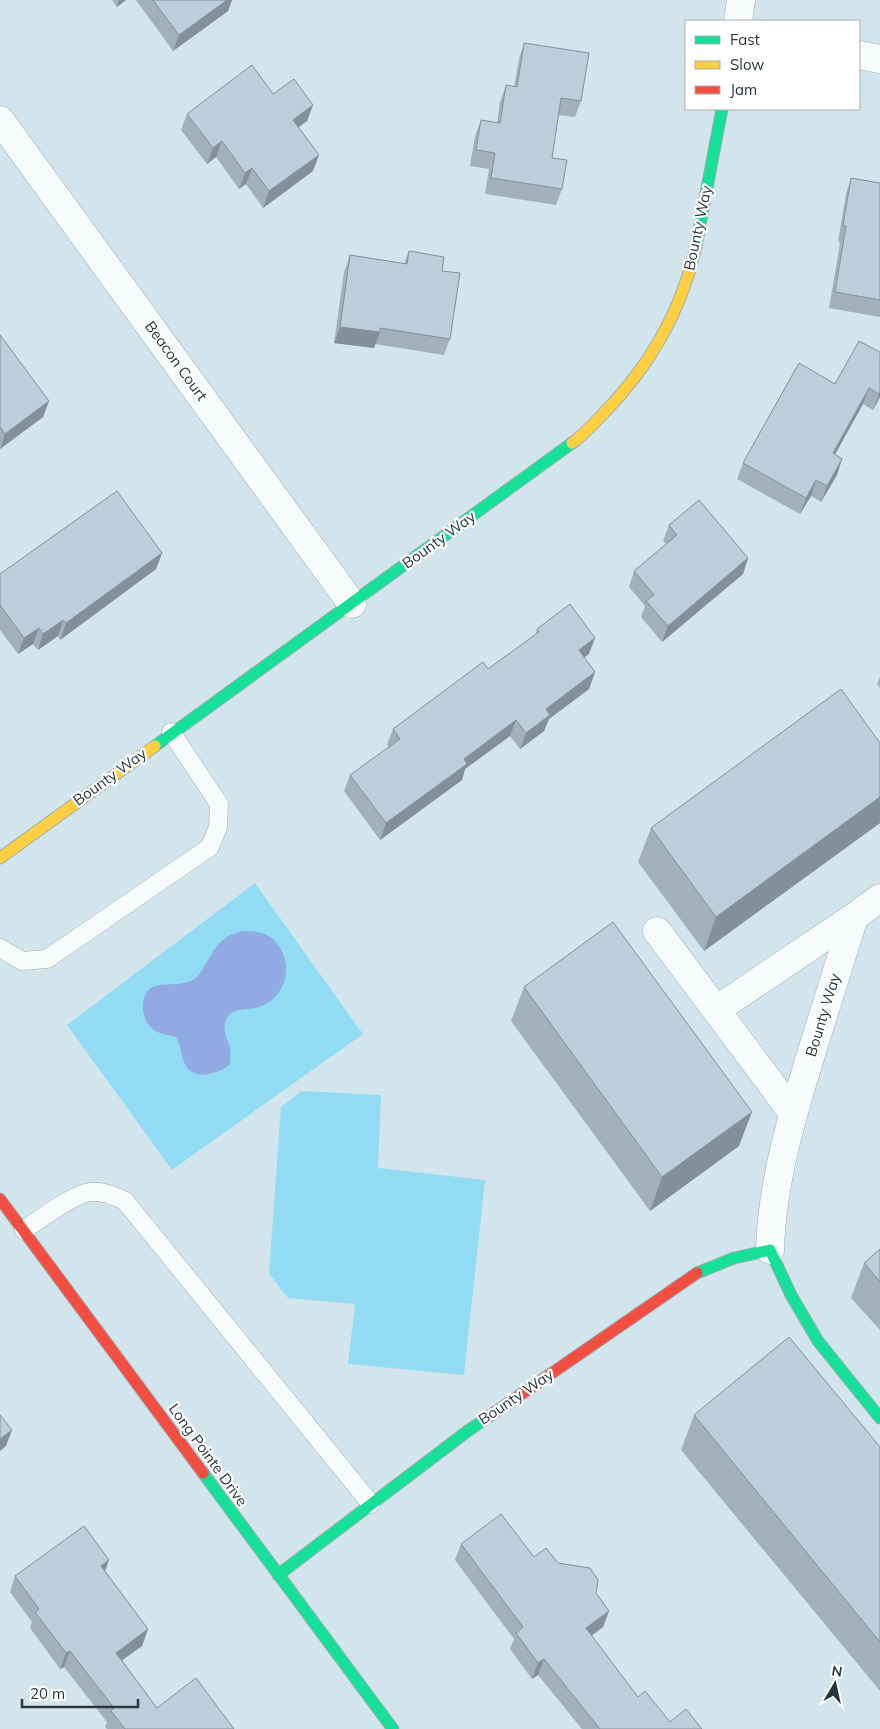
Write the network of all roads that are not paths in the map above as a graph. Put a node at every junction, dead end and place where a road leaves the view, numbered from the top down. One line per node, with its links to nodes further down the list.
1 (741, 0): 2 (street)
2 (738, 20)
3 (860, 55): 4 (street)
4 (880, 59)
5 (722, 110): 7 (street, Bounty Way)
6 (0, 120): 7 (street, Beacon Court)
7 (352, 604): 8 (street, Bounty Way)
8 (171, 732): 9 (street, Bounty Way); 13 (lane)
9 (0, 858)
10 (880, 898): 11 (street)
11 (854, 917): 14 (street); 15 (street, Bounty Way)
12 (657, 931): 14 (street)
13 (0, 948)
14 (716, 1010): 15 (street)
15 (793, 1113): 18 (street, Bounty Way)
16 (2, 1205): 17 (street, Long Pointe Drive)
17 (24, 1230): 20 (lane); 21 (street, Long Pointe Drive)
18 (770, 1250): 19 (street, Bounty Way); 20 (street, Bounty Way)
19 (880, 1418)
20 (371, 1504): 21 (street, Bounty Way)
21 (278, 1575): 22 (street, Long Pointe Drive)
22 (393, 1729)

